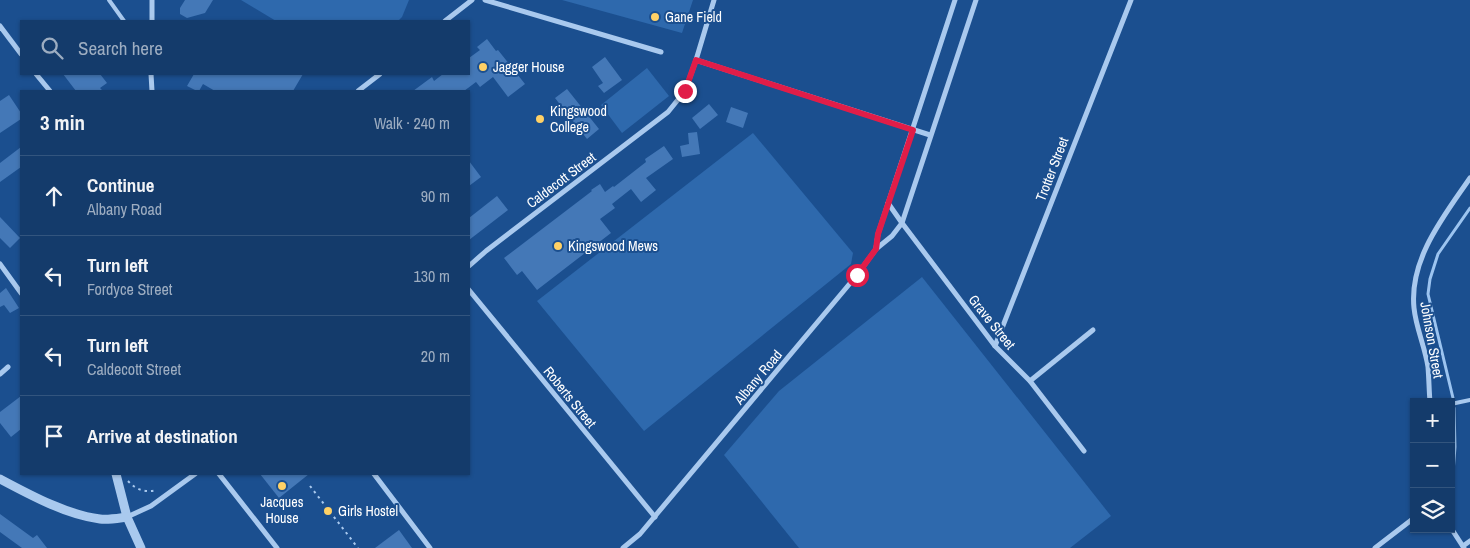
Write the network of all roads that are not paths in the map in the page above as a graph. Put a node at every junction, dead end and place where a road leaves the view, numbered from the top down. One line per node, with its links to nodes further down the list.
1 (109, 0): 9 (lane)
2 (152, 0): 10 (street)
3 (472, 0): 11 (street)
4 (485, 0): 13 (street)
5 (714, 0): 15 (street, Caldecott Street)
6 (955, 0): 22 (street, Albany Road)
7 (976, 0): 23 (street, Albany Road)
8 (1131, 0): 33 (street, Trotter Street)
9 (123, 20)
10 (152, 20)
11 (446, 20)
12 (0, 26): 14 (street)
13 (661, 52)
14 (20, 53)
15 (696, 60): 22 (street); 29 (street, Caldecott Street)
16 (37, 75): 19 (street)
17 (151, 75): 20 (street)
18 (379, 75): 21 (street)
19 (49, 90)
20 (152, 90)
21 (359, 90)
22 (913, 130): 23 (street); 25 (street, Albany Road)
23 (930, 135): 26 (street, Albany Road)
24 (1470, 178): 37 (street, Johnson Street)
25 (888, 203): 26 (street, Grave Street); 27 (street, Albany Road)
26 (902, 223): 27 (street, Albany Road); 33 (street, Grave Street)
27 (876, 249): 47 (street, Albany Road)
28 (0, 264): 31 (street)
29 (470, 265)
30 (470, 291): 47 (street, Roberts Street)
31 (20, 292)
32 (1093, 330): 36 (street)
33 (995, 346): 36 (street, Grave Street)
34 (8, 367): 35 (street)
35 (0, 374)
36 (1030, 381): 40 (street, Grave Street)
37 (1430, 398)
38 (1470, 400): 39 (lane)
39 (1455, 403)
40 (1084, 451)
41 (116, 475): 46 (street)
42 (194, 475): 46 (street)
43 (220, 475): 53 (street)
44 (375, 475): 54 (street)
45 (0, 480): 46 (street)
46 (127, 517): 52 (street)
47 (655, 517): 55 (street, Albany Road)
48 (1410, 521): 56 (street)
49 (1454, 533): 51 (street)
50 (1470, 542): 51 (street)
51 (1464, 547)
52 (141, 548)
53 (277, 548)
54 (430, 548)
55 (623, 548)
56 (1375, 548)

